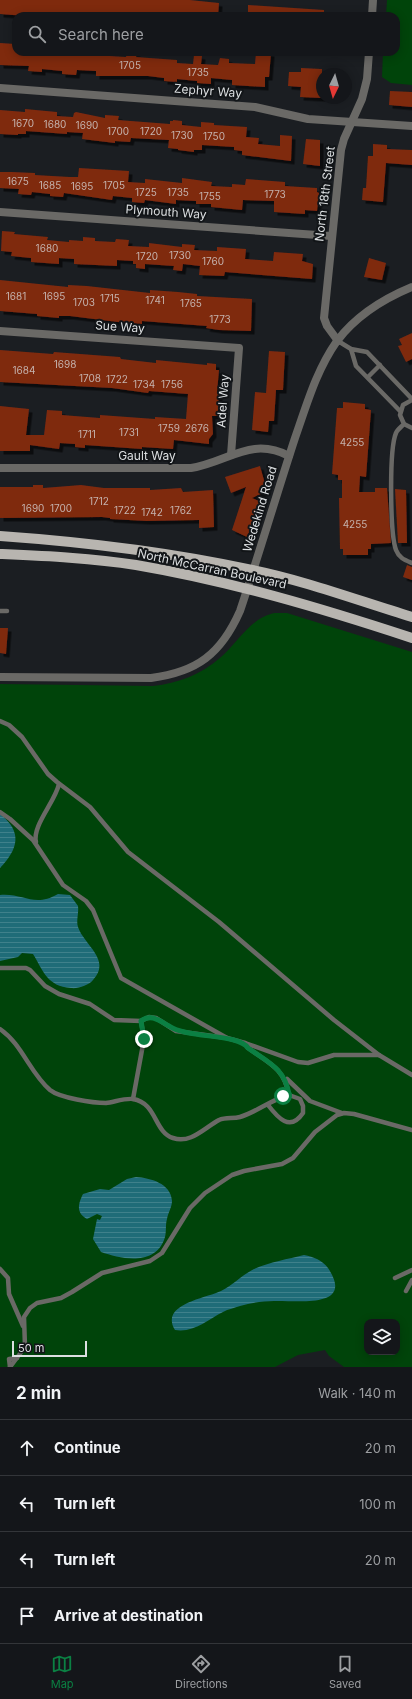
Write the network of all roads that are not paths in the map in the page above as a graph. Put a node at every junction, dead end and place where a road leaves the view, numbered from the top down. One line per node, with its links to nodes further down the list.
1 (373, 0): 2 (street)
2 (372, 12)
3 (369, 56): 5 (street, North 18th Street)
4 (0, 88): 5 (street, Zephyr Way)
5 (353, 122): 6 (street, Zephyr Way); 8 (street, North 18th Street)
6 (412, 126)
7 (0, 212): 8 (street, Plymouth Way)
8 (331, 236): 11 (street, North 18th Street)
9 (412, 287): 11 (street, Wedekind Road)
10 (0, 331): 12 (street, Sue Way)
11 (338, 341): 13 (lane); 21 (street, Wedekind Road)
12 (239, 348): 20 (street, Adel Way)
13 (351, 349): 14 (lane); 15 (lane)
14 (380, 365): 15 (lane); 16 (lane)
15 (368, 377): 17 (lane)
16 (412, 400): 17 (lane)
17 (400, 411): 18 (lane)
18 (404, 424): 19 (lane); 25 (lane)
19 (412, 428)
20 (231, 455): 21 (street, Gault Way); 22 (street, Gault Way)
21 (289, 456): 26 (street, Wedekind Road)
22 (0, 468)
23 (0, 536): 26 (main road, North McCarran Boulevard)
24 (0, 554): 27 (main road, North McCarran Boulevard)
25 (412, 563)
26 (254, 570): 27 (street, Wedekind Road); 30 (main road, North McCarran Boulevard)
27 (248, 588): 31 (main road, North McCarran Boulevard); 32 (street, Wedekind Road)
28 (0, 611): 29 (lane)
29 (7, 611)
30 (412, 617)
31 (412, 638)
32 (0, 677)
33 (0, 721): 34 (lane)
34 (59, 784): 36 (lane); 42 (lane)
35 (0, 812): 36 (lane)
36 (36, 844): 40 (lane)
37 (0, 968): 38 (lane)
38 (141, 1021): 40 (lane); 46 (lane)
39 (0, 1029): 46 (lane)
40 (227, 1038): 41 (lane)
41 (245, 1043): 42 (lane); 44 (lane)
42 (379, 1055): 43 (lane)
43 (412, 1075)
44 (285, 1077): 45 (lane); 48 (lane)
45 (289, 1094): 47 (lane); 47 (lane)
46 (133, 1099): 47 (lane)
47 (268, 1105)
48 (344, 1113): 49 (lane); 55 (lane)
49 (412, 1130)
50 (0, 1270): 55 (lane)
51 (412, 1270): 52 (lane)
52 (395, 1278)
53 (412, 1280): 54 (lane)
54 (406, 1291)
55 (23, 1328): 56 (lane)
56 (10, 1367)

